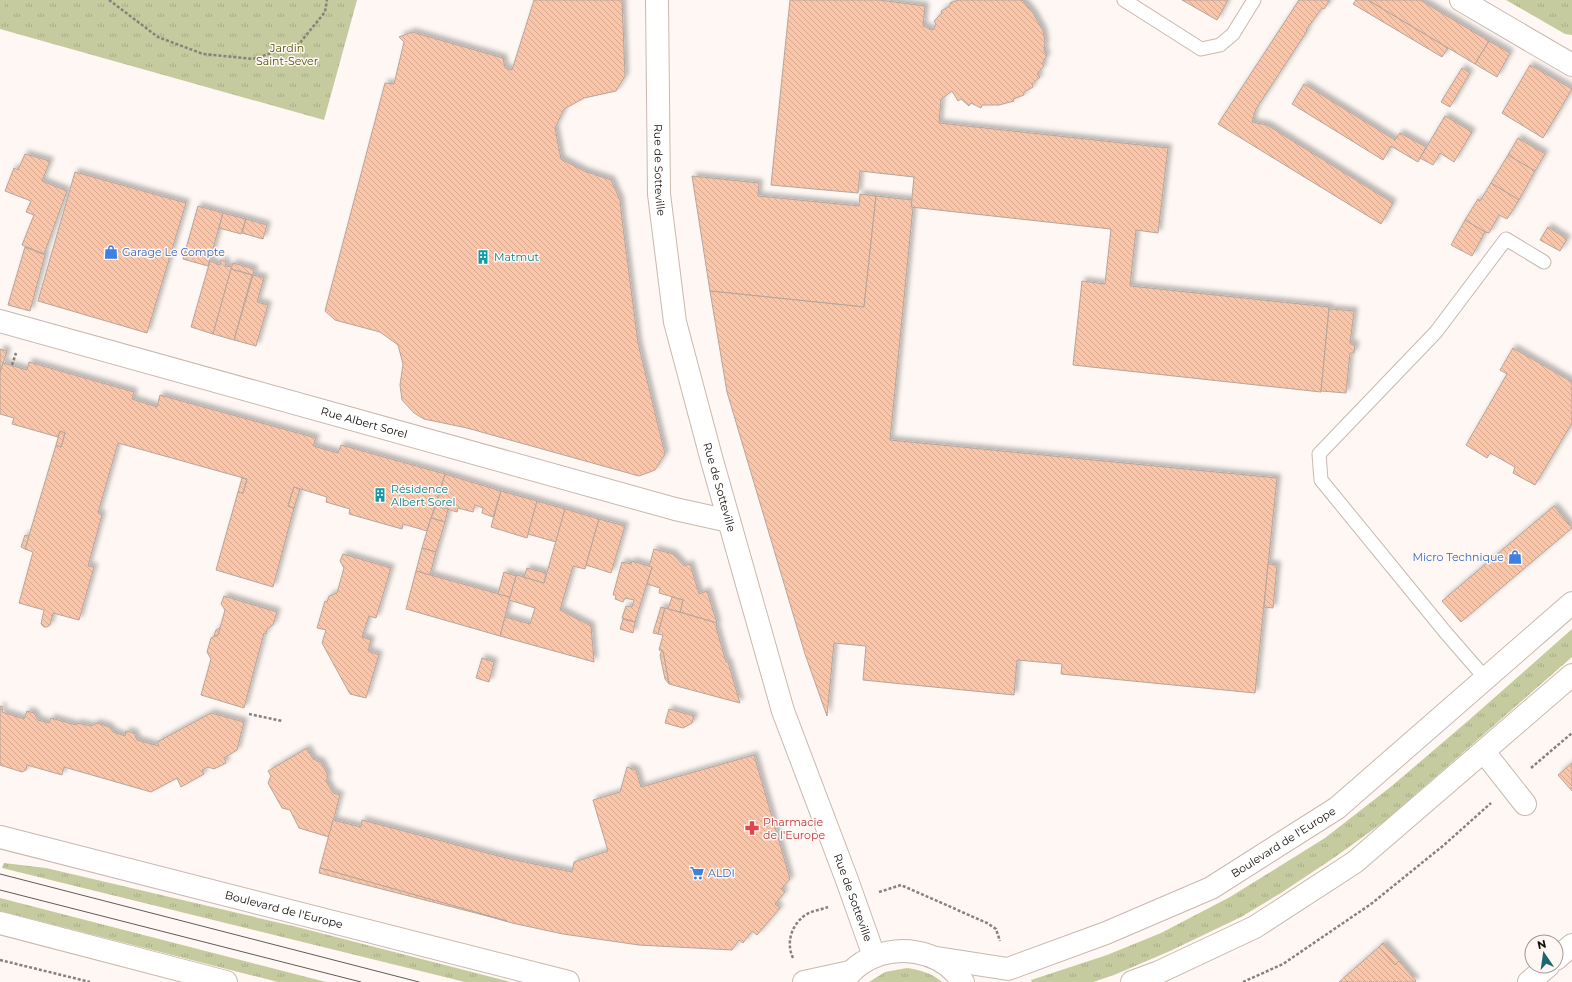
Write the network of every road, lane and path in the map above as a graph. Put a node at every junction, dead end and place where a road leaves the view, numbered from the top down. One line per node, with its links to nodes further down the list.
1 (109, 0): 2 (path)
2 (327, 0)
3 (657, 0): 10 (main road, Rue de Sotteville)
4 (1124, 0): 5 (lane)
5 (1254, 0)
6 (1461, 0): 7 (main road)
7 (1572, 65)
8 (1544, 262): 13 (lane)
9 (0, 321): 10 (main road, Rue Albert Sorel)
10 (729, 521): 27 (main road, Rue de Sotteville)
11 (1572, 603): 13 (main road, Boulevard de l'Europe)
12 (1572, 675): 17 (main road)
13 (1486, 679): 28 (main road, Boulevard de l'Europe)
14 (249, 714): 15 (path)
15 (282, 721)
16 (1572, 733): 18 (path)
17 (1484, 752): 18 (main road); 38 (main road)
18 (1511, 786): 19 (main road); 39 (path)
19 (1525, 804)
20 (0, 837): 35 (main road, Boulevard de l'Europe)
21 (879, 892): 24 (path)
22 (825, 908): 30 (path)
23 (0, 923): 34 (main road)
24 (1001, 945)
25 (1572, 945): 26 (main road)
26 (1564, 952)
27 (874, 956): 28 (main road); 32 (main road)
28 (937, 958): 37 (main road)
29 (0, 960): 33 (path)
30 (794, 960)
31 (1538, 974): 40 (main road)
32 (847, 977): 36 (main road)
33 (90, 982)
34 (226, 982)
35 (568, 982)
36 (804, 982)
37 (963, 982)
38 (1132, 982)
39 (1243, 982)
40 (1529, 982)

